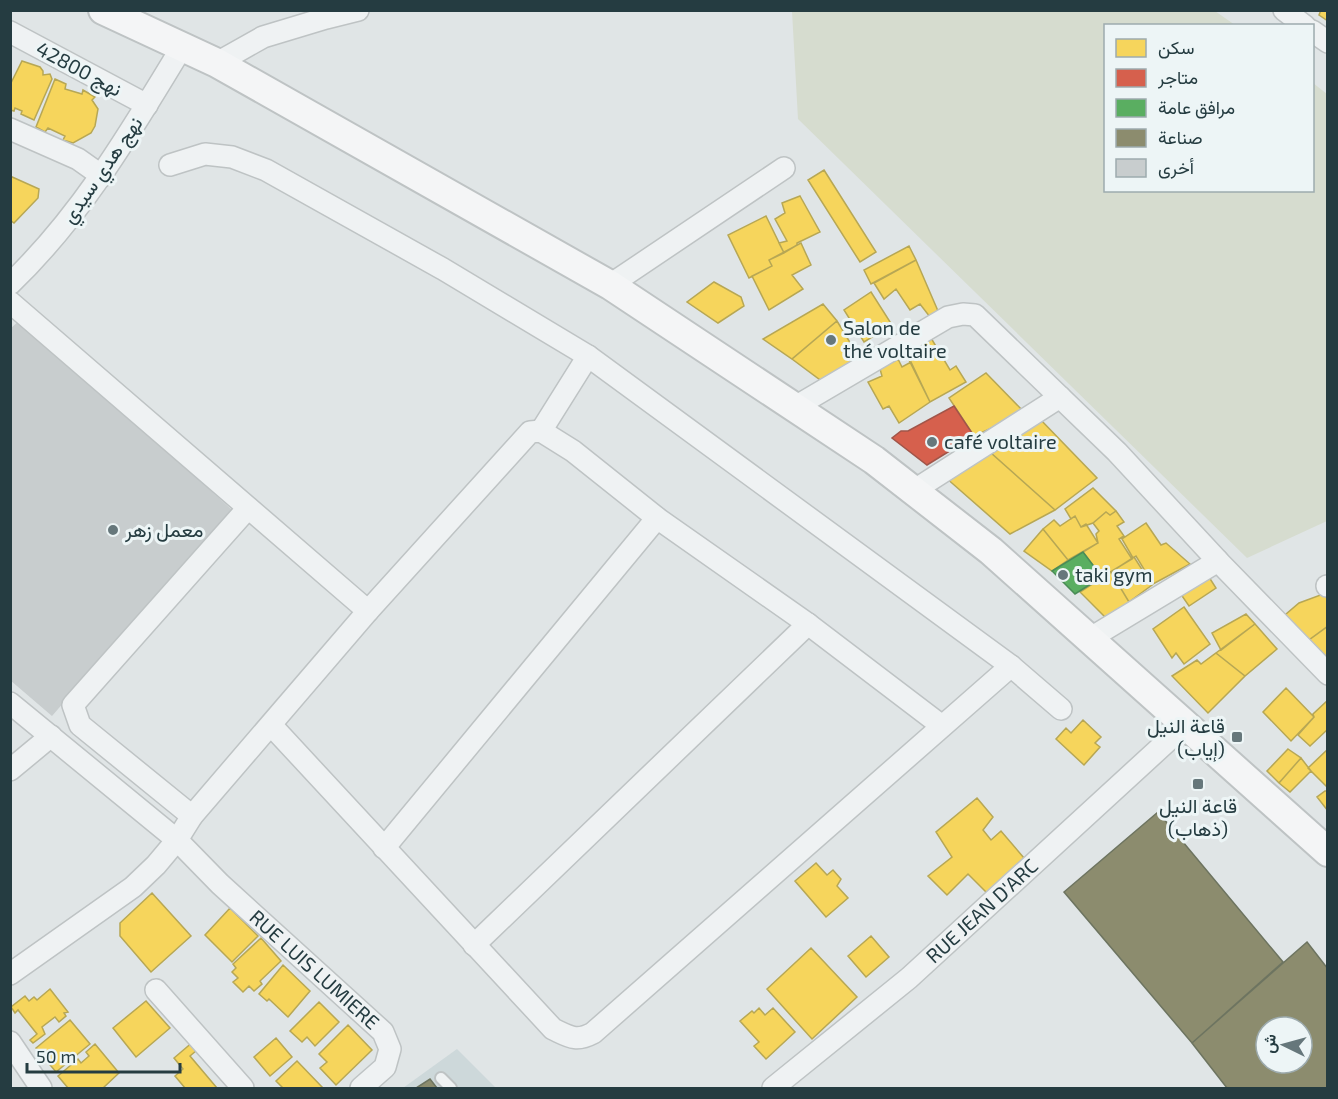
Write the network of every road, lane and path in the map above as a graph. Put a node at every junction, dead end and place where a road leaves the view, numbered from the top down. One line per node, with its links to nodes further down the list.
1 (104, 10): 9 (main road)
2 (358, 10): 4 (street)
3 (1284, 10): 5 (street)
4 (325, 14): 10 (street)
5 (1302, 24)
6 (10, 32): 11 (street, نهج 42800)
7 (1314, 32): 8 (street)
8 (1328, 42)
9 (182, 47): 10 (main road); 11 (street, نهج هدي سيدي)
10 (217, 63): 17 (main road)
11 (147, 105): 15 (street, نهج هدي سيدي)
12 (10, 129): 15 (street)
13 (170, 165): 19 (street)
14 (784, 168): 17 (street)
15 (102, 176): 16 (street, نهج هدي سيدي)
16 (10, 284)
17 (610, 285): 21 (main road)
18 (10, 302): 24 (street)
19 (588, 356): 22 (street); 30 (street)
20 (1060, 397): 21 (street); 23 (street); 26 (street)
21 (795, 407): 23 (main road)
22 (541, 431): 25 (street); 27 (street)
23 (913, 490): 29 (main road)
24 (248, 508): 27 (street); 39 (street)
25 (657, 518): 28 (street); 42 (street)
26 (1218, 561): 29 (street); 31 (street)
27 (368, 611): 34 (street)
28 (808, 624): 36 (street); 43 (street)
29 (1089, 639): 35 (main road)
30 (1011, 666): 33 (street); 36 (street)
31 (1328, 674)
32 (10, 703): 37 (street, RUE LUIS LUMIERE)
33 (1061, 709)
34 (271, 725): 39 (street); 42 (street)
35 (1185, 725): 41 (main road); 52 (street, RUE JEAN D'ARC)
36 (942, 726): 43 (street)
37 (51, 736): 38 (street); 40 (street, RUE LUIS LUMIERE)
38 (10, 770)
39 (192, 816): 40 (street)
40 (177, 840): 44 (street); 50 (street, RUE LUIS LUMIERE)
41 (1323, 842)
42 (384, 848): 43 (street)
43 (474, 945)
44 (10, 974)
45 (156, 990): 49 (street)
46 (10, 1042): 48 (street)
47 (441, 1078): 51 (lane)
48 (41, 1089)
49 (243, 1089)
50 (361, 1089)
51 (451, 1089)
52 (773, 1089)

